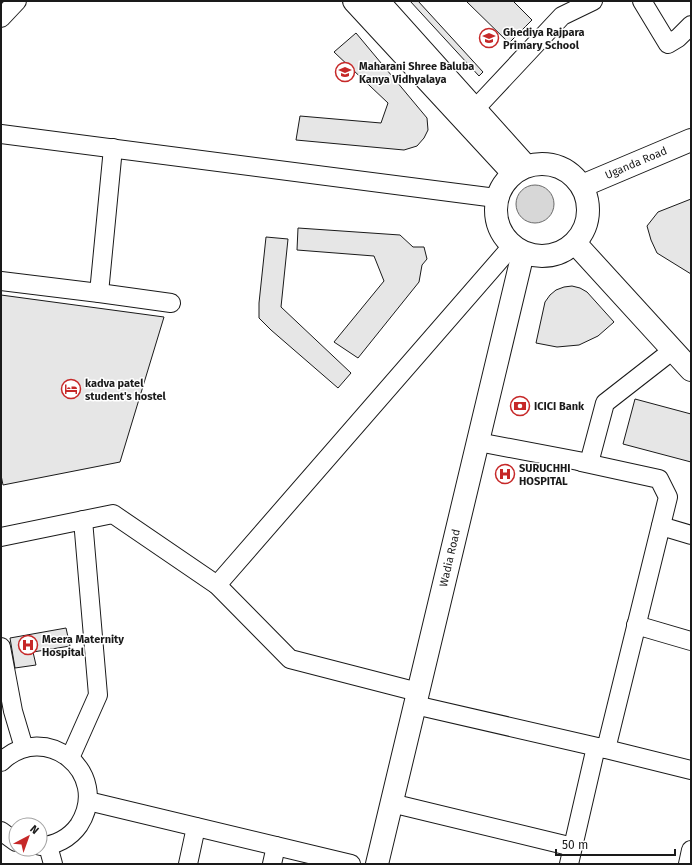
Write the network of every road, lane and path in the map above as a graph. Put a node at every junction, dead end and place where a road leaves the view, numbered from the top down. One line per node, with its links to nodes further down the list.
1 (17, 1): 6 (street)
2 (354, 1): 12 (main road)
3 (378, 1): 8 (main road)
4 (592, 1): 8 (street)
5 (642, 1): 7 (street)
6 (1, 18)
7 (691, 25)
8 (475, 109): 12 (main road)
9 (1, 134): 11 (street)
10 (691, 140): 13 (main road, Uganda Road)
11 (113, 148): 14 (street); 18 (street)
12 (520, 169): 13 (main road); 14 (main road)
13 (582, 186): 15 (main road)
14 (496, 198): 16 (main road)
15 (575, 243): 16 (main road); 20 (main road)
16 (518, 249): 22 (main road, Wadia Road); 28 (street)
17 (1, 281): 18 (street)
18 (99, 293): 19 (street)
19 (171, 303)
20 (673, 350): 21 (main road); 23 (street)
21 (691, 370)
22 (478, 442): 23 (street); 32 (main road, Wadia Road)
23 (582, 462): 25 (street)
24 (84, 520): 27 (street); 28 (street); 35 (street)
25 (661, 526): 26 (street); 29 (street)
26 (691, 535)
27 (1, 537)
28 (217, 585): 32 (street)
29 (636, 625): 30 (street); 34 (street)
30 (691, 641)
31 (1, 647): 33 (street)
32 (416, 698): 34 (street); 39 (main road, Wadia Road)
33 (24, 748): 35 (street); 36 (street)
34 (601, 748): 37 (street); 45 (street)
35 (70, 758): 38 (street)
36 (1, 762)
37 (691, 770)
38 (88, 801): 40 (street); 41 (street)
39 (391, 803): 45 (street); 50 (main road, Wadia Road)
40 (196, 827): 42 (street); 47 (street)
41 (48, 845)
42 (276, 846): 48 (street); 49 (street)
43 (691, 850): 51 (street)
44 (48, 854): 46 (street)
45 (571, 856)
46 (53, 864)
47 (188, 864)
48 (272, 864)
49 (351, 864)
50 (377, 864)
51 (688, 864)

